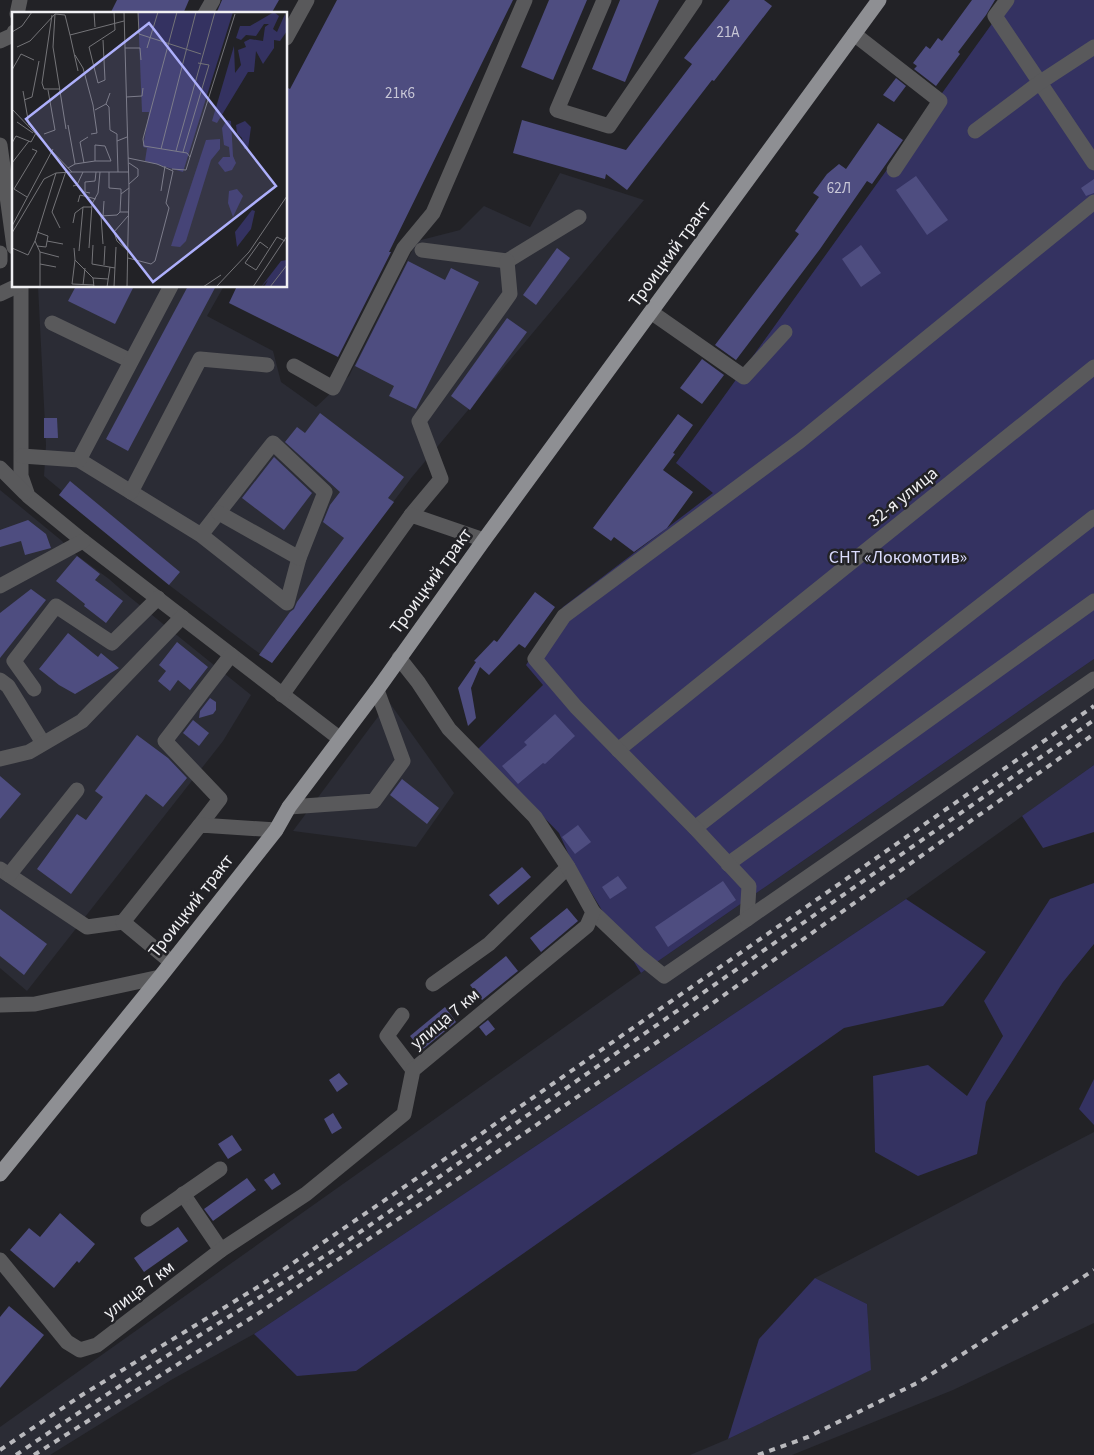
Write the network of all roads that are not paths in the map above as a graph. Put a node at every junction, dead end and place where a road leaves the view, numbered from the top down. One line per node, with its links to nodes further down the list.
1 (213, 0): 8 (street)
2 (307, 0): 9 (street)
3 (524, 0): 35 (street)
4 (604, 0): 5 (street)
5 (695, 0)
6 (879, 0): 10 (main road, Троицкий тракт)
7 (1007, 0): 14 (street)
8 (207, 12)
9 (288, 34)
10 (854, 34): 18 (street); 30 (main road, Троицкий тракт)
11 (12, 35): 12 (street)
12 (0, 41)
13 (1094, 47): 14 (street)
14 (1039, 83): 15 (street); 17 (street)
15 (975, 131)
16 (0, 145): 21 (street)
17 (1094, 163)
18 (894, 170)
19 (1094, 202): 62 (street)
20 (579, 217): 25 (street)
21 (12, 232)
22 (422, 250): 25 (street)
23 (0, 254): 24 (street)
24 (0, 261)
25 (507, 261): 43 (street)
26 (14, 288): 29 (street)
27 (19, 288): 37 (street)
28 (170, 288): 33 (street)
29 (0, 294)
30 (650, 312): 32 (street); 46 (main road, Троицкий тракт)
31 (52, 323): 33 (street)
32 (785, 332)
33 (131, 361): 38 (street)
34 (267, 365): 40 (street)
35 (294, 366)
36 (1094, 367): 62 (street, 32-я улица)
37 (22, 456): 38 (street); 41 (street)
38 (79, 460): 40 (street)
39 (0, 468): 41 (street)
40 (131, 492): 45 (street)
41 (28, 496): 47 (street)
42 (219, 512): 45 (street); 48 (street); 48 (street)
43 (411, 516): 46 (street); 59 (street)
44 (1094, 517): 67 (street)
45 (201, 536): 48 (street)
46 (484, 540): 54 (main road, Троицкий тракт)
47 (83, 541): 49 (street); 50 (street)
48 (299, 558)
49 (0, 586)
50 (158, 598): 52 (street); 57 (street)
51 (1094, 601): 69 (street)
52 (182, 617): 53 (street); 61 (street)
53 (231, 655): 59 (street); 66 (street)
54 (399, 658): 58 (main road, Троицкий тракт); 70 (street)
55 (1094, 679): 73 (street)
56 (0, 680): 61 (street)
57 (34, 689)
58 (377, 690): 60 (main road, Троицкий тракт); 65 (street)
59 (282, 695): 60 (street)
60 (340, 738): 65 (main road, Троицкий тракт)
61 (43, 744): 63 (street)
62 (618, 750): 67 (street)
63 (0, 759)
64 (77, 790): 71 (street)
65 (289, 807): 68 (main road, Троицкий тракт)
66 (200, 826): 68 (street); 74 (street)
67 (695, 828): 69 (street)
68 (276, 830): 75 (main road, Троицкий тракт)
69 (728, 864): 73 (street)
70 (568, 867): 72 (street); 77 (street)
71 (4, 872): 74 (street)
72 (594, 912): 73 (street); 80 (street, улица 7 км)
73 (747, 919)
74 (122, 922): 75 (street)
75 (171, 962): 76 (main road, Троицкий тракт)
76 (160, 977): 78 (street); 82 (main road, Троицкий тракт)
77 (433, 984)
78 (0, 1005)
79 (402, 1015): 80 (street)
80 (413, 1070): 85 (street, улица 7 км)
81 (220, 1169): 83 (street)
82 (0, 1174)
83 (183, 1194): 84 (street); 85 (street)
84 (148, 1219)
85 (221, 1250): 86 (street, улица 7 км)
86 (0, 1260)

